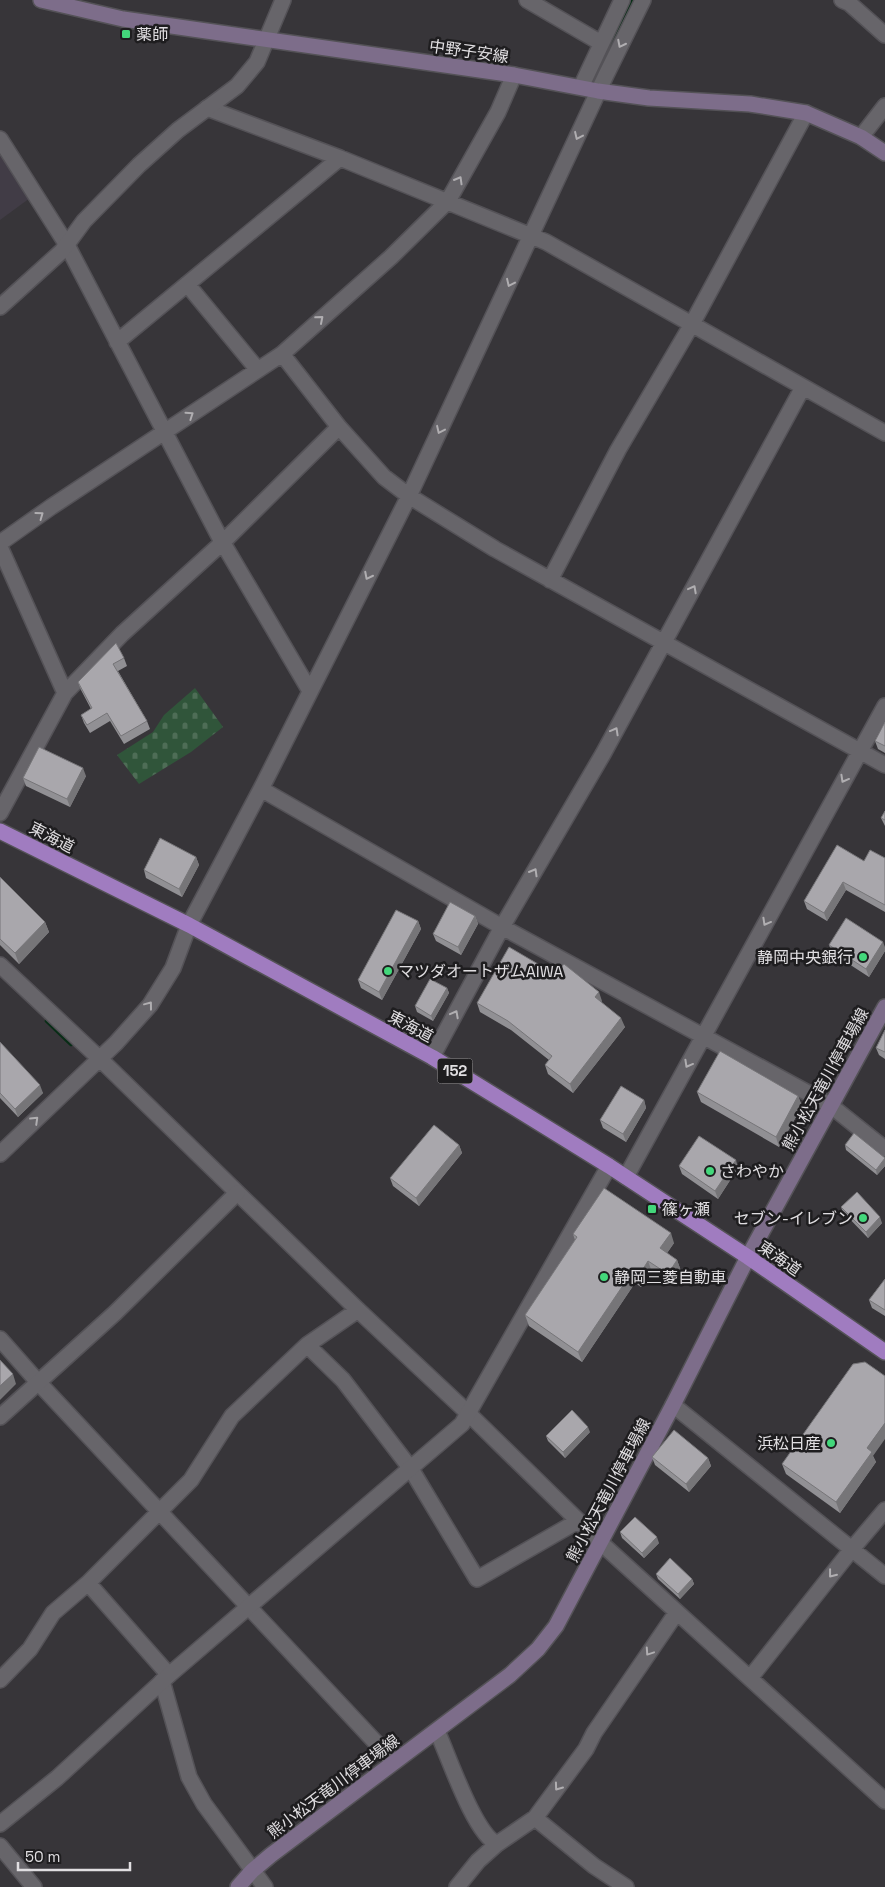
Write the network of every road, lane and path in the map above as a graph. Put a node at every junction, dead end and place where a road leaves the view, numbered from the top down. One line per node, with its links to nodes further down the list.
1 (41, 0): 8 (main road, 中野子安線)
2 (283, 0): 8 (street)
3 (527, 0): 9 (street)
4 (622, 0): 9 (street)
5 (643, 0): 12 (street, one-way to 12)
6 (842, 0): 7 (street)
7 (885, 35)
8 (266, 39): 10 (main road, 中野子安線); 14 (street)
9 (601, 43): 11 (street)
10 (514, 75): 11 (main road, 中野子安線); 20 (street, one-way to 10)
11 (581, 87): 12 (main road, 中野子安線)
12 (598, 91): 15 (main road, 中野子安線); 21 (street, one-way to 21)
13 (885, 106): 16 (street)
14 (207, 108): 19 (street); 22 (street)
15 (806, 113): 16 (main road, 中野子安線); 25 (street)
16 (861, 137): 18 (main road, 中野子安線)
17 (0, 139): 22 (street)
18 (885, 153)
19 (340, 158): 20 (street); 23 (street)
20 (448, 201): 21 (street); 27 (street, one-way to 20)
21 (532, 236): 25 (street); 33 (street, one-way to 33)
22 (67, 245): 24 (street); 26 (street)
23 (187, 284): 26 (street); 28 (street)
24 (0, 306)
25 (692, 324): 29 (street); 37 (street)
26 (117, 342): 31 (street)
27 (282, 354): 28 (street); 30 (street)
28 (258, 370): 31 (street, one-way to 28)
29 (803, 387): 32 (street); 38 (street, one-way to 29)
30 (339, 427): 33 (street); 34 (street)
31 (164, 433): 34 (street); 35 (street, one-way to 31)
32 (885, 433)
33 (408, 496): 37 (street); 39 (street, one-way to 39)
34 (223, 542): 39 (street); 40 (street)
35 (0, 543)
36 (0, 547): 40 (street)
37 (550, 580): 38 (street)
38 (664, 643): 42 (street); 48 (street, one-way to 38)
39 (310, 690): 44 (street)
40 (65, 693): 45 (street)
41 (885, 706): 42 (street)
42 (860, 751): 43 (street); 51 (street, one-way to 51)
43 (885, 765)
44 (261, 789): 47 (street); 48 (street)
45 (0, 813)
46 (0, 831): 47 (highway, 東海道 / 152)
47 (189, 925): 52 (highway, 東海道 / 152); 53 (street, one-way to 47)
48 (502, 927): 51 (street); 52 (street, one-way to 48)
49 (2, 971): 53 (street)
50 (885, 1007): 54 (main road, 熊小松天竜川停車場線)
51 (702, 1037): 54 (street); 58 (street, one-way to 58)
52 (432, 1057): 57 (highway, 東海道 / 152)
53 (99, 1058): 56 (street, one-way to 53); 59 (street)
54 (830, 1105): 55 (street); 60 (main road, 熊小松天竜川停車場線)
55 (885, 1149)
56 (0, 1154)
57 (609, 1166): 58 (highway, 東海道 / 152); 67 (street)
58 (626, 1178): 60 (highway, 東海道 / 152)
59 (238, 1193): 61 (street); 65 (street)
60 (748, 1257): 64 (highway, 東海道 / 152); 66 (main road, 熊小松天竜川停車場線)
61 (358, 1310): 63 (street); 67 (street)
62 (0, 1339): 65 (street)
63 (307, 1344): 69 (street); 70 (street)
64 (885, 1352)
65 (38, 1382): 68 (street); 70 (street)
66 (673, 1405): 73 (main road, 熊小松天竜川停車場線); 74 (street)
67 (468, 1413): 69 (street); 72 (street)
68 (0, 1417)
69 (411, 1469): 72 (street); 77 (street)
70 (159, 1510): 76 (street); 77 (street)
71 (885, 1510): 74 (street)
72 (578, 1521): 73 (street)
73 (601, 1543): 78 (street); 82 (main road, 熊小松天竜川停車場線)
74 (852, 1549): 75 (street); 80 (street, one-way to 80)
75 (885, 1576)
76 (88, 1583): 79 (street); 81 (street)
77 (249, 1606): 79 (street); 83 (street)
78 (677, 1612): 80 (street); 85 (street, one-way to 85)
79 (165, 1678): 86 (street); 89 (street)
80 (750, 1678): 84 (street)
81 (0, 1680)
82 (437, 1730): 83 (main road, 熊小松天竜川停車場線); 87 (street)
83 (394, 1762): 89 (main road, 熊小松天竜川停車場線)
84 (885, 1801)
85 (535, 1818): 87 (street); 94 (street)
86 (0, 1824)
87 (497, 1844): 93 (street)
88 (0, 1846): 90 (street)
89 (252, 1871): 91 (main road, 熊小松天竜川停車場線); 92 (street)
90 (34, 1887)
91 (238, 1887)
92 (265, 1887)
93 (457, 1887)
94 (626, 1887)

